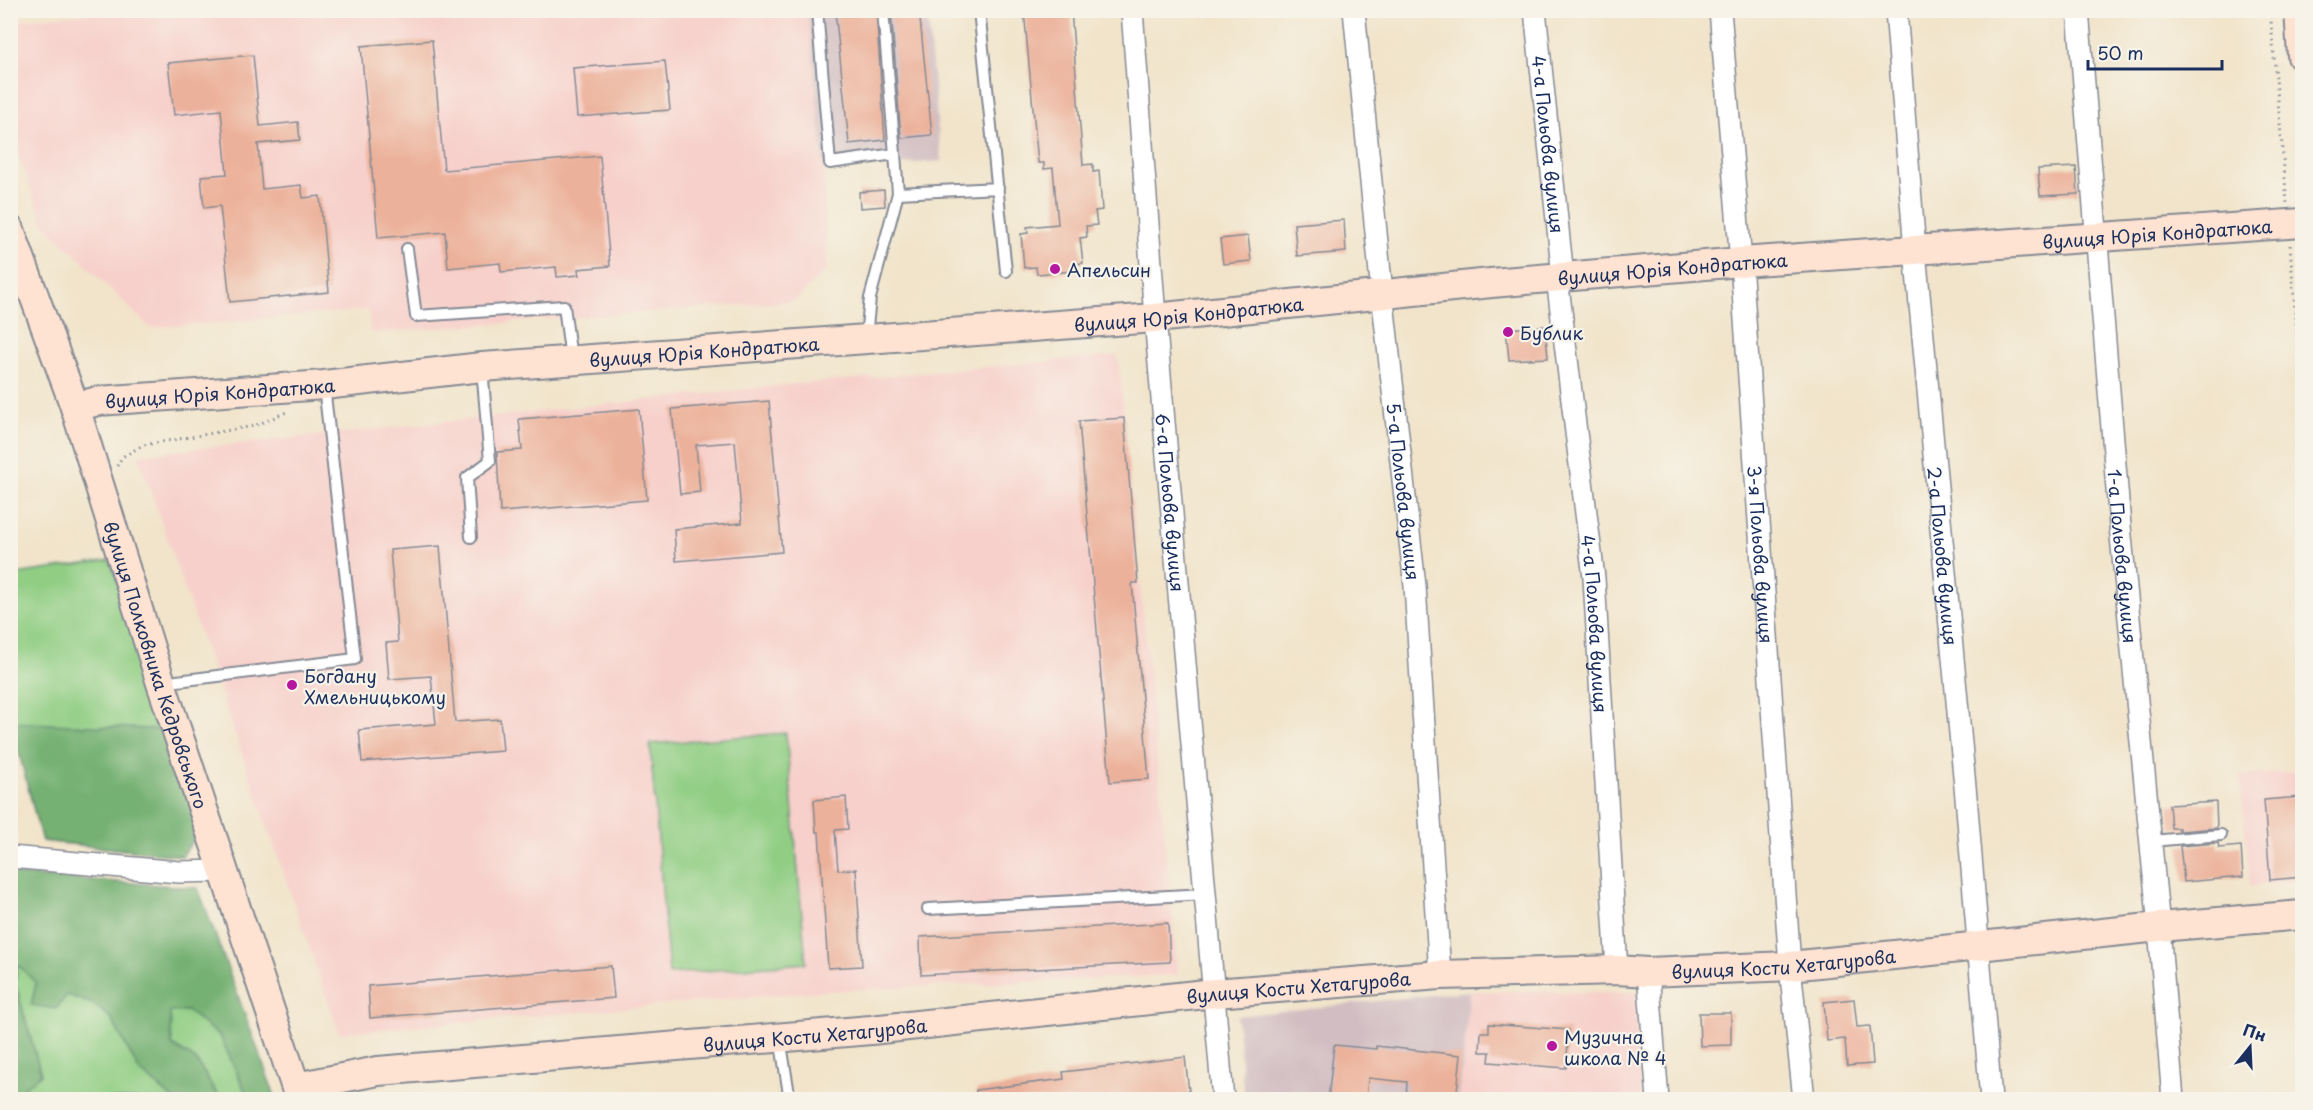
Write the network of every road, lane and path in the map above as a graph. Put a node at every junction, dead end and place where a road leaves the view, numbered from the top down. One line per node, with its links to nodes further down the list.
1 (817, 10): 13 (lane)
2 (883, 10): 13 (lane)
3 (979, 10): 14 (lane)
4 (1132, 10): 25 (street, 6-а Польова вулиця)
5 (1354, 10): 24 (street, 5-а Польова вулиця)
6 (1535, 10): 23 (street, 4-а Польова вулиця)
7 (1720, 10): 21 (street, 3-я Польова вулиця)
8 (1896, 10): 20 (street, 2-а Польова вулиця)
9 (2078, 10): 18 (street, 1-а Польова вулиця)
10 (2270, 10): 16 (path)
11 (2299, 10): 12 (street)
12 (2302, 56)
13 (895, 154): 15 (lane)
14 (998, 189): 15 (lane); 22 (lane)
15 (898, 193): 26 (lane)
16 (2295, 223): 18 (street, вулиця Юрія Кондратюка); 30 (path)
17 (10, 230): 31 (street, вулиця Полковника Кедровського)
18 (2096, 237): 20 (street, вулиця Юрія Кондратюка); 37 (street, 1-а Польова вулиця)
19 (407, 249): 27 (lane)
20 (1915, 252): 21 (street, вулиця Юрія Кондратюка); 44 (street, 2-а Польова вулиця)
21 (1741, 262): 23 (street, вулиця Юрія Кондратюка); 45 (street, 3-я Польова вулиця)
22 (1006, 271)
23 (1560, 278): 24 (street, вулиця Юрія Кондратюка); 46 (street, 4-а Польова вулиця)
24 (1382, 293): 25 (street, вулиця Юрія Кондратюка); 48 (street, 5-а Польова вулиця)
25 (1155, 318): 26 (street, вулиця Юрія Кондратюка); 40 (street, 6-а Польова вулиця)
26 (866, 340): 27 (street, вулиця Юрія Кондратюка)
27 (571, 361): 28 (street, вулиця Юрія Кондратюка)
28 (482, 367): 29 (street, вулиця Юрія Кондратюка); 34 (lane)
29 (324, 385): 31 (street, вулиця Юрія Кондратюка); 35 (lane)
30 (2302, 396)
31 (75, 407): 33 (street, вулиця Полковника Кедровського)
32 (291, 410): 33 (path)
33 (103, 495): 35 (street, вулиця Полковника Кедровського)
34 (471, 537)
35 (161, 683): 39 (street, вулиця Полковника Кедровського)
36 (2221, 835): 37 (lane)
37 (2151, 841): 43 (street, 1-а Польова вулиця)
38 (10, 857): 39 (street)
39 (223, 871): 51 (street, вулиця Полковника Кедровського)
40 (1206, 894): 41 (lane); 49 (street, 6-а Польова вулиця)
41 (928, 909)
42 (2302, 915): 43 (street, вулиця Кости Хетагурова)
43 (2159, 927): 44 (street, вулиця Кости Хетагурова); 57 (street, 1-а Польова вулиця)
44 (1978, 946): 45 (street, вулиця Кости Хетагурова); 56 (street, 2-а Польова вулиця)
45 (1790, 966): 47 (street, вулиця Кости Хетагурова); 55 (street, 3-я Польова вулиця)
46 (1617, 970): 47 (street, вулиця Кости Хетагурова); 48 (street, вулиця Кости Хетагурова)
47 (1648, 972): 54 (street)
48 (1440, 975): 49 (street, вулиця Кости Хетагурова)
49 (1215, 993): 50 (street, вулиця Кости Хетагурова); 53 (street, 6-а Польова вулиця)
50 (780, 1038): 51 (street, вулиця Кости Хетагурова); 52 (lane)
51 (298, 1093)
52 (790, 1100)
53 (1223, 1100)
54 (1658, 1100)
55 (1804, 1100)
56 (1991, 1100)
57 (2174, 1100)

